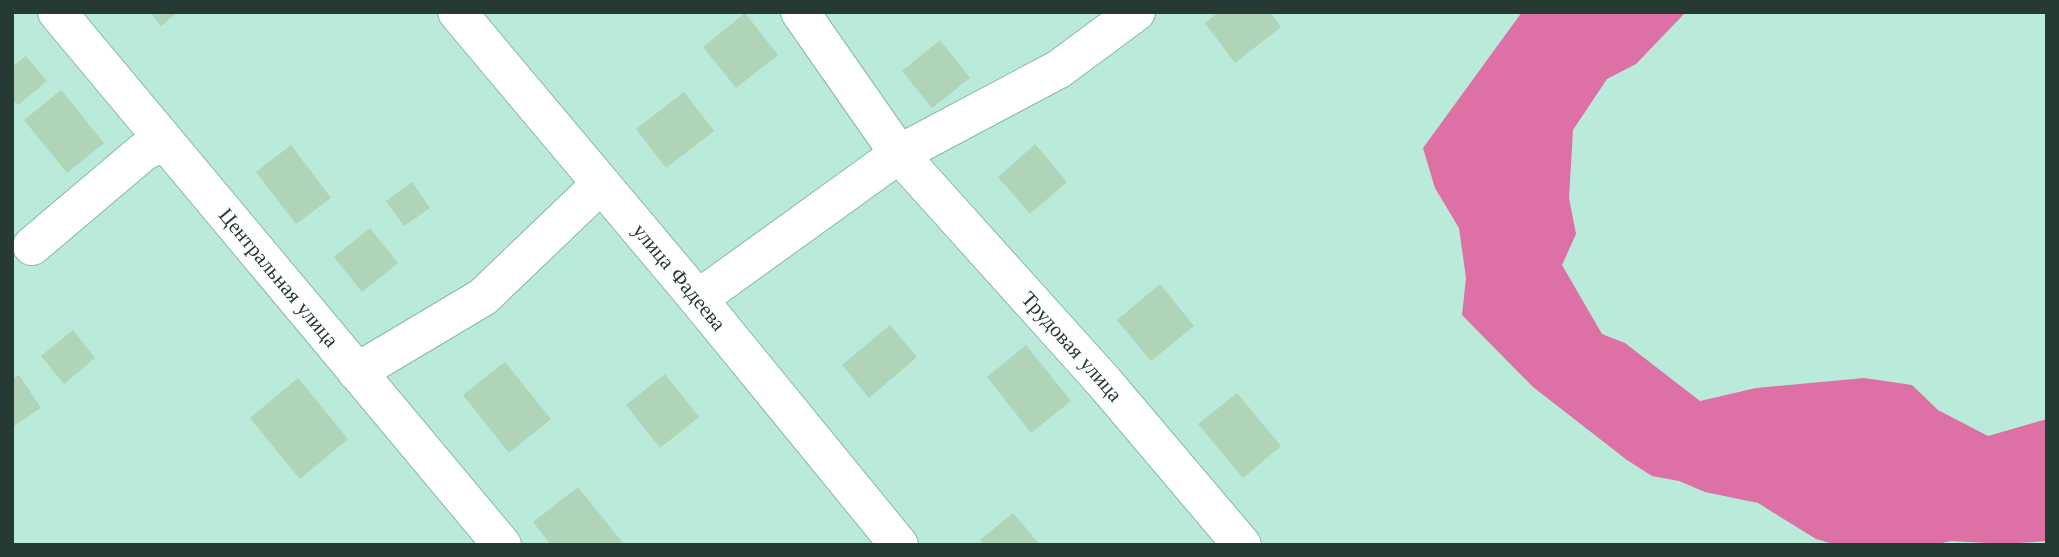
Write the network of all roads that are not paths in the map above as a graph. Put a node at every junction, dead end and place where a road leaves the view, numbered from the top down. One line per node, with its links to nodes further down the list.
1 (57, 12): 5 (street, Центральная улица)
2 (457, 12): 7 (street, улица Фадеева)
3 (800, 12): 6 (street, Трудовая улица)
4 (1136, 12): 6 (street)
5 (164, 141): 8 (street); 10 (street, Центральная улица)
6 (899, 154): 9 (street); 13 (street, Трудовая улица)
7 (601, 184): 9 (street, улица Фадеева); 10 (street)
8 (32, 246)
9 (698, 299): 11 (street, улица Фадеева)
10 (357, 372): 12 (street, Центральная улица)
11 (894, 543)
12 (502, 545)
13 (1242, 545)

